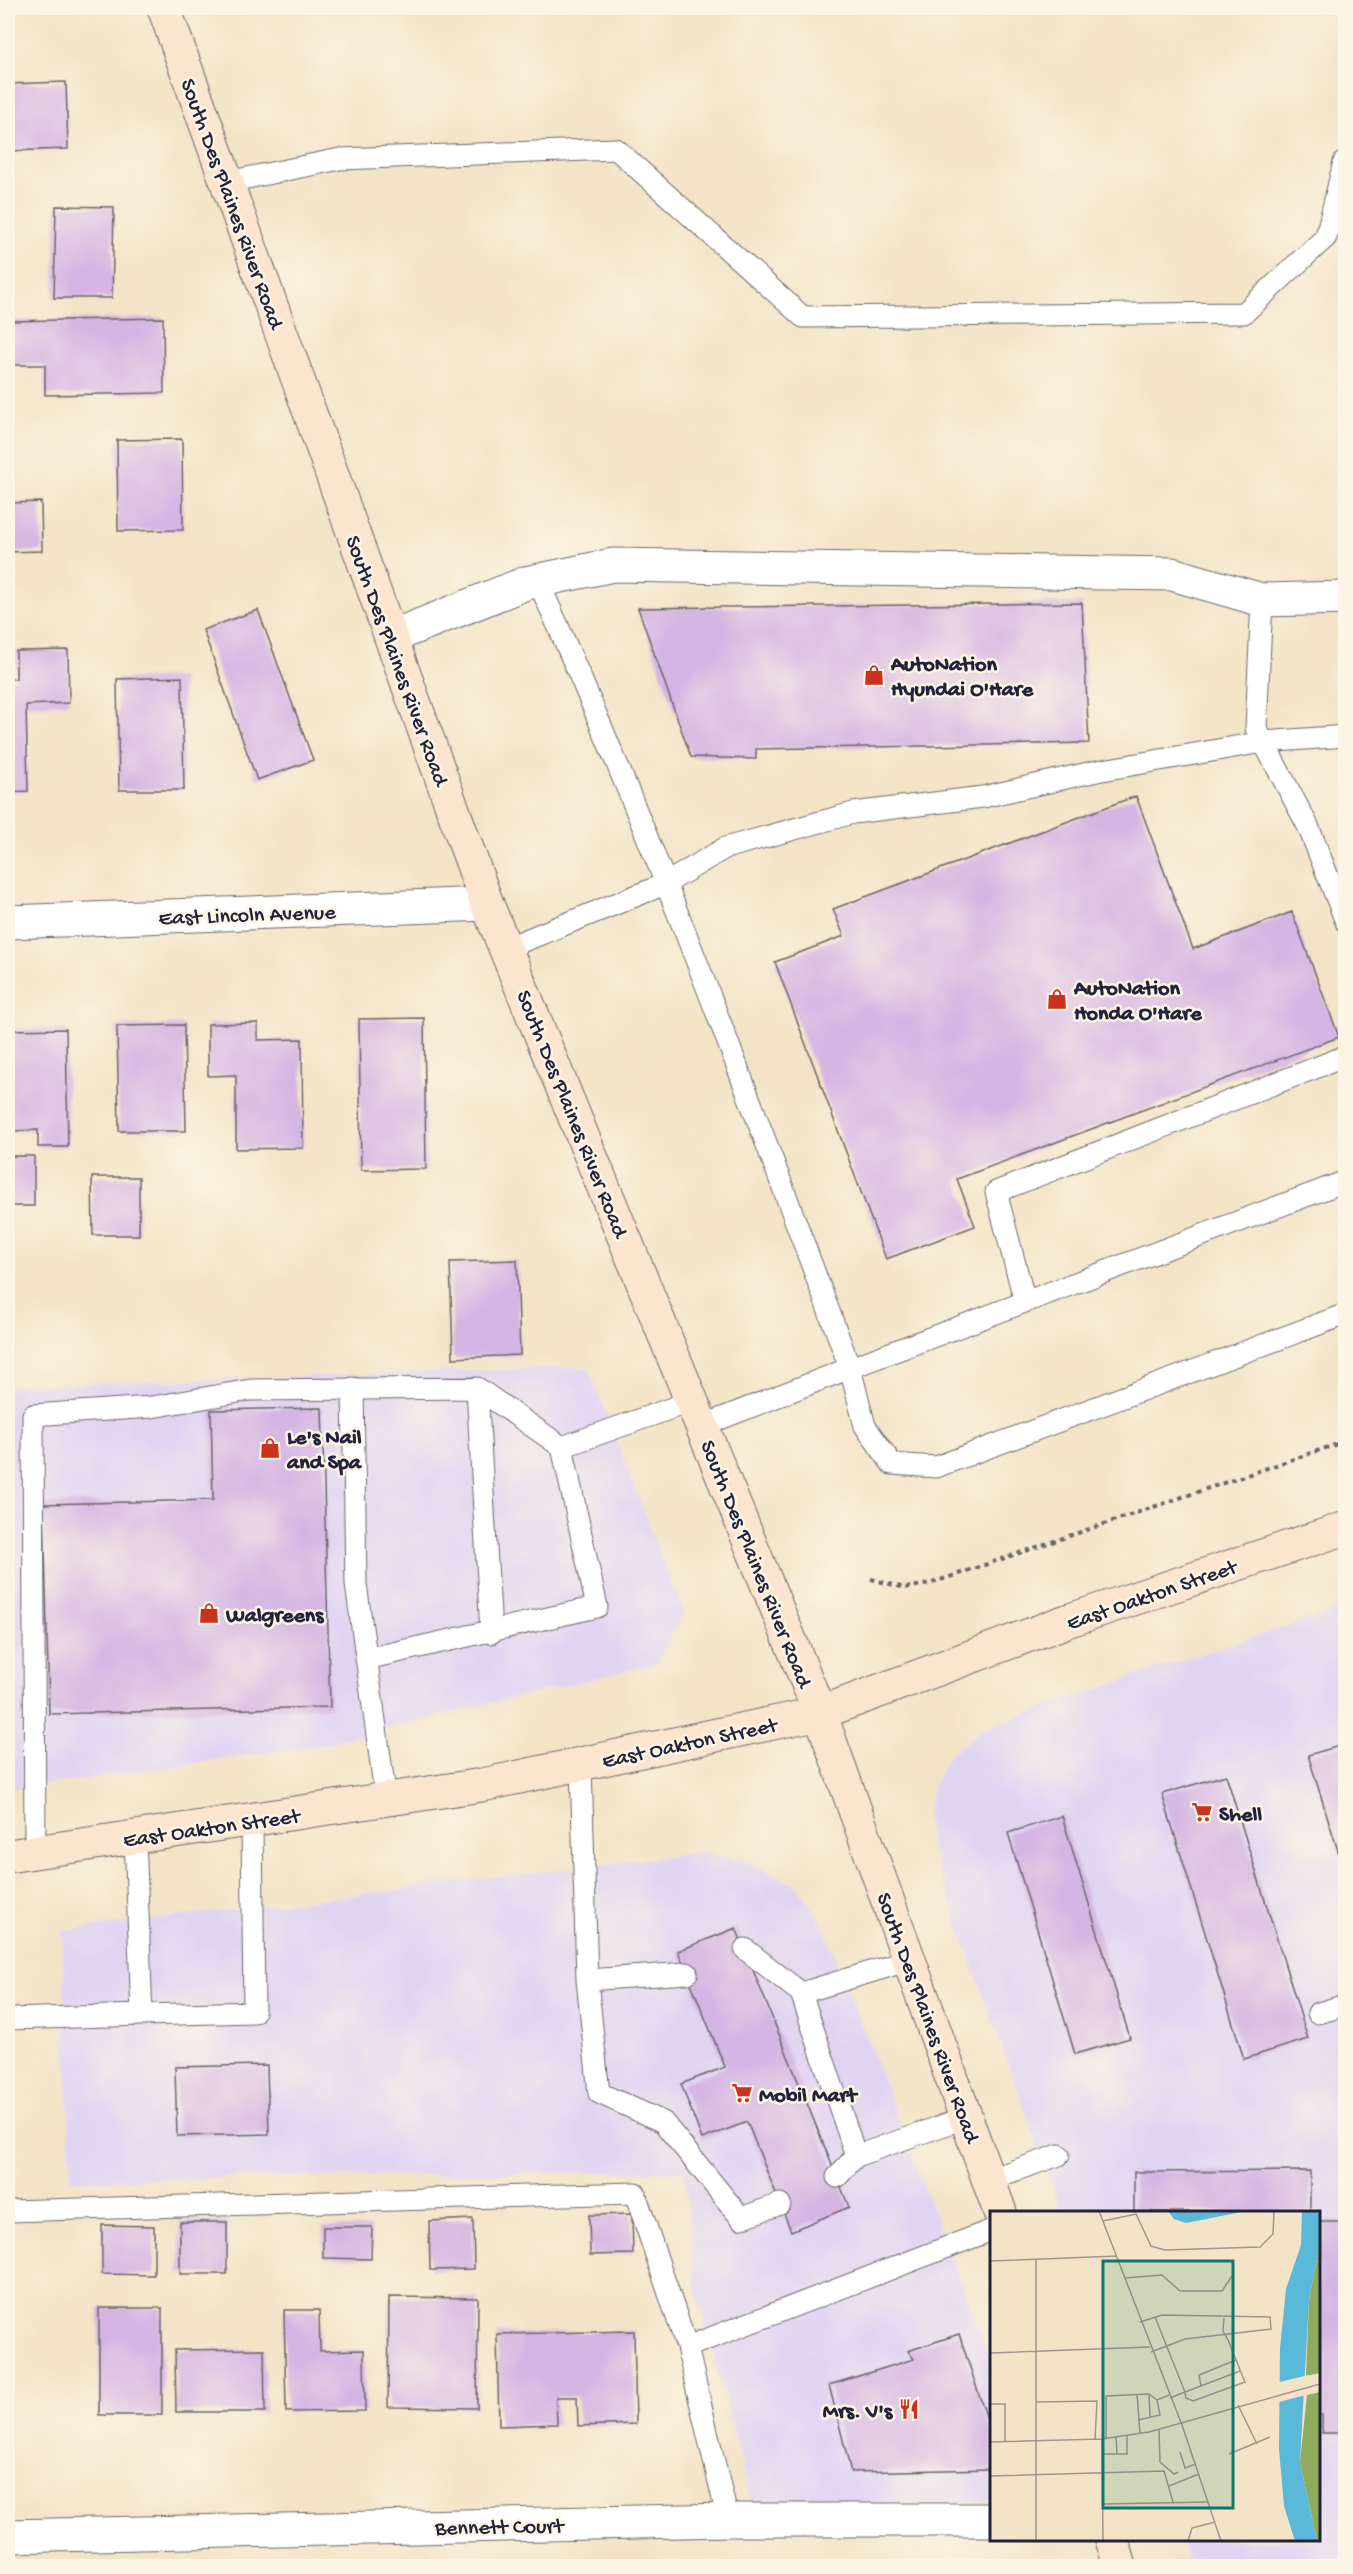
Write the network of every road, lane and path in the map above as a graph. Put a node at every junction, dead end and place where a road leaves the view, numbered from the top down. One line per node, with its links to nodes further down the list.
1 (164, 8): 3 (main road, South Des Plaines River Road)
2 (1344, 162): 3 (lane)
3 (227, 182): 7 (main road, South Des Plaines River Road)
4 (538, 581): 6 (street); 7 (street); 10 (lane)
5 (1346, 598): 6 (street)
6 (1262, 600): 9 (lane)
7 (391, 637): 11 (main road, South Des Plaines River Road)
8 (1346, 736): 9 (lane)
9 (1263, 742): 10 (lane); 13 (lane)
10 (665, 884): 14 (lane); 19 (lane)
11 (488, 904): 12 (street, East Lincoln Avenue); 14 (main road, South Des Plaines River Road)
12 (8, 922)
13 (1346, 922)
14 (506, 948): 22 (main road, South Des Plaines River Road)
15 (1346, 1056): 17 (lane)
16 (1346, 1181): 17 (lane)
17 (1025, 1302): 19 (lane)
18 (1346, 1314): 19 (lane)
19 (850, 1368): 22 (lane)
20 (353, 1388): 21 (lane); 28 (lane); 34 (lane)
21 (477, 1388): 24 (lane); 27 (lane)
22 (697, 1413): 24 (lane); 29 (main road, South Des Plaines River Road)
23 (1346, 1441): 26 (path)
24 (562, 1447): 27 (lane)
25 (1346, 1528): 29 (main road, East Oakton Street)
26 (871, 1579)
27 (491, 1633): 28 (lane)
28 (366, 1659): 31 (lane)
29 (820, 1713): 30 (main road, East Oakton Street); 36 (main road, South Des Plaines River Road)
30 (581, 1764): 31 (main road, East Oakton Street); 38 (lane)
31 (386, 1800): 32 (main road, East Oakton Street)
32 (252, 1820): 33 (main road, East Oakton Street); 42 (lane)
33 (135, 1837): 34 (main road, East Oakton Street); 42 (lane)
34 (21, 1855)
35 (745, 1949): 39 (lane)
36 (910, 1960): 39 (lane); 44 (main road, South Des Plaines River Road)
37 (687, 1973): 38 (lane)
38 (586, 1980): 49 (lane)
39 (801, 1993): 46 (lane)
40 (1346, 2005): 41 (lane)
41 (1318, 2013)
42 (142, 2015): 43 (lane)
43 (8, 2019)
44 (967, 2117): 46 (lane); 48 (main road, South Des Plaines River Road)
45 (1059, 2155): 48 (lane)
46 (855, 2156): 47 (lane)
47 (837, 2177)
48 (988, 2180): 51 (main road, South Des Plaines River Road)
49 (780, 2204)
50 (8, 2211): 53 (lane)
51 (1000, 2211)
52 (990, 2231): 53 (lane)
53 (687, 2347): 54 (lane)
54 (728, 2520): 55 (street, Bennett Court); 56 (street, Bennett Court)
55 (990, 2520)
56 (8, 2536)
57 (1112, 2541): 58 (main road)
58 (1120, 2566)

